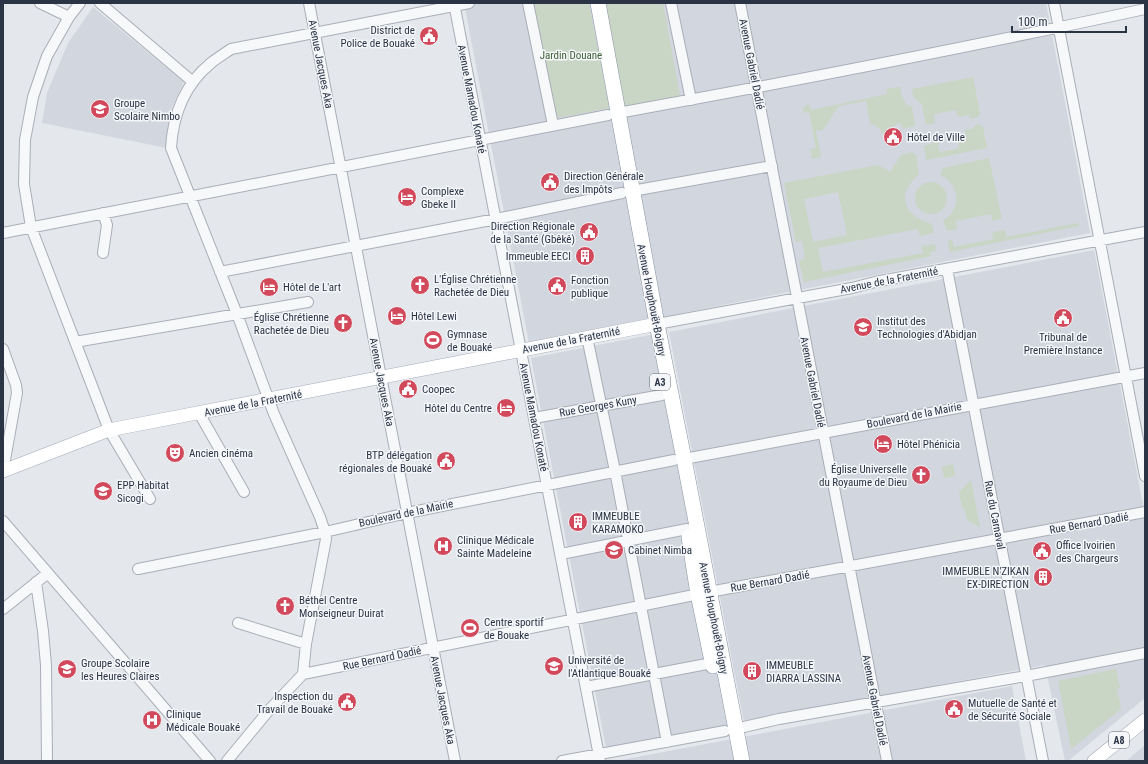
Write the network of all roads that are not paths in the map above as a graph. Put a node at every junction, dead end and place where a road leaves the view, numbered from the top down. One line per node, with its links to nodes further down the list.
1 (40, 3): 14 (street)
2 (80, 3): 14 (street)
3 (100, 3): 17 (street)
4 (309, 3): 16 (street, Avenue Jacques Aka)
5 (469, 3): 12 (street)
6 (528, 3): 21 (street)
7 (588, 3): 20 (highway, Avenue Houphouët-Boigny / A3)
8 (598, 3): 20 (highway, Avenue Houphouët-Boigny / A3)
9 (671, 3): 19 (street)
10 (740, 3): 18 (street, Avenue Gabriel Dadié)
11 (1054, 3): 15 (street)
12 (454, 4): 16 (street); 22 (street, Avenue Mamadou Konaté)
13 (1145, 9): 15 (street)
14 (69, 17): 29 (street)
15 (1059, 27): 18 (street); 32 (street)
16 (314, 33): 17 (street); 24 (street, Avenue Jacques Aka)
17 (192, 82): 26 (street)
18 (757, 87): 19 (street); 23 (street, Avenue Gabriel Dadié)
19 (691, 100): 20 (street)
20 (613, 114): 21 (street); 25 (highway, Avenue Houphouët-Boigny / A3)
21 (553, 125): 22 (street)
22 (480, 140): 24 (street); 28 (street, Avenue Mamadou Konaté)
23 (772, 166): 25 (street); 37 (street, Avenue Gabriel Dadié)
24 (341, 167): 26 (street); 33 (street, Avenue Jacques Aka)
25 (627, 192): 28 (street); 40 (highway, Avenue Houphouët-Boigny / A3)
26 (190, 196): 27 (street); 36 (street)
27 (103, 213): 29 (street); 34 (street)
28 (496, 218): 33 (street); 44 (street, Avenue Mamadou Konaté)
29 (31, 227): 31 (street); 42 (street)
30 (1145, 232): 32 (street, Avenue de la Fraternité)
31 (3, 233)
32 (1100, 240): 35 (street, Avenue de la Fraternité); 46 (street)
33 (356, 246): 36 (street); 47 (street, Avenue Jacques Aka)
34 (103, 253)
35 (947, 269): 37 (street, Avenue de la Fraternité); 50 (street, Rue du Carnaval)
36 (220, 272): 39 (street)
37 (798, 298): 40 (street, Avenue de la Fraternité); 55 (street, Avenue Gabriel Dadié)
38 (308, 302): 39 (street)
39 (237, 314): 42 (street); 49 (street)
40 (653, 325): 41 (main road, Avenue de la Fraternité); 48 (highway, Avenue Houphouët-Boigny / A3); 56 (highway, Avenue Houphouët-Boigny / A3)
41 (587, 337): 44 (main road, Avenue de la Fraternité); 51 (street)
42 (75, 342): 54 (street)
43 (3, 349): 57 (street)
44 (521, 350): 47 (main road, Avenue de la Fraternité); 53 (street, Avenue Mamadou Konaté)
45 (1145, 372): 46 (street, Boulevard de la Mairie)
46 (1126, 376): 50 (street, Boulevard de la Mairie); 59 (street)
47 (381, 377): 49 (main road, Avenue de la Fraternité); 64 (street, Avenue Jacques Aka)
48 (662, 395): 51 (street, Rue Georges Kuny); 56 (highway, Avenue Houphouët-Boigny / A3)
49 (269, 400): 52 (main road, Avenue de la Fraternité); 67 (street)
50 (973, 404): 55 (street, Boulevard de la Mairie); 68 (street, Rue du Carnaval)
51 (602, 406): 53 (street, Rue Georges Kuny); 58 (street)
52 (199, 413): 54 (main road, Avenue de la Fraternité); 61 (street)
53 (534, 418): 60 (street, Avenue Mamadou Konaté)
54 (109, 430): 57 (main road, Avenue de la Fraternité); 62 (street)
55 (823, 432): 56 (street, Boulevard de la Mairie); 71 (street, Avenue Gabriel Dadié)
56 (679, 460): 58 (street, Boulevard de la Mairie); 66 (highway, Avenue Houphouët-Boigny / A3); 75 (highway, Avenue Houphouët-Boigny / A3)
57 (3, 471)
58 (616, 471): 60 (street, Boulevard de la Mairie); 69 (street)
59 (1145, 476)
60 (548, 484): 64 (street, Boulevard de la Mairie); 70 (street, Avenue Mamadou Konaté)
61 (244, 492)
62 (150, 500)
63 (1145, 512): 68 (street, Rue Bernard Dadié)
64 (407, 513): 67 (street, Boulevard de la Mairie); 81 (street, Avenue Jacques Aka)
65 (3, 521): 73 (street)
66 (687, 529): 69 (street); 75 (highway, Avenue Houphouët-Boigny / A3)
67 (325, 532): 72 (street, Boulevard de la Mairie); 80 (street)
68 (1000, 539): 71 (street, Rue Bernard Dadié); 86 (street, Rue du Carnaval)
69 (629, 540): 70 (street); 76 (street)
70 (561, 554): 78 (street, Avenue Mamadou Konaté)
71 (849, 567): 75 (street, Rue Bernard Dadié); 88 (street, Avenue Gabriel Dadié)
72 (138, 569)
73 (48, 573): 74 (street); 94 (street)
74 (36, 582): 77 (street); 93 (street)
75 (704, 593): 76 (street, Rue Bernard Dadié); 83 (highway, Avenue Houphouët-Boigny / A3); 90 (highway, Avenue Houphouët-Boigny / A3)
76 (641, 606): 78 (street, Rue Bernard Dadié); 85 (street)
77 (3, 609)
78 (573, 619): 81 (street, Rue Bernard Dadié); 87 (street, Avenue Mamadou Konaté)
79 (238, 623): 80 (street)
80 (306, 644): 84 (street)
81 (433, 647): 84 (street, Rue Bernard Dadié); 96 (street, Avenue Jacques Aka)
82 (1145, 653): 86 (street)
83 (712, 663): 85 (street); 90 (highway, Avenue Houphouët-Boigny / A3)
84 (303, 674): 95 (street)
85 (654, 675): 87 (street); 91 (street)
86 (1026, 676): 88 (street); 101 (street, Rue du Carnaval)
87 (586, 687): 92 (street, Avenue Mamadou Konaté)
88 (876, 702): 90 (street); 100 (street, Avenue Gabriel Dadié)
89 (1145, 720): 102 (main road, A8)
90 (730, 730): 91 (street); 98 (highway, Avenue Houphouët-Boigny / A3); 99 (highway, Avenue Houphouët-Boigny / A3)
91 (667, 742): 92 (street)
92 (600, 758): 97 (street)
93 (47, 761)
94 (210, 761)
95 (227, 761)
96 (455, 761)
97 (562, 761)
98 (732, 761)
99 (742, 761)
100 (887, 761)
101 (1043, 761)
102 (1094, 761)

